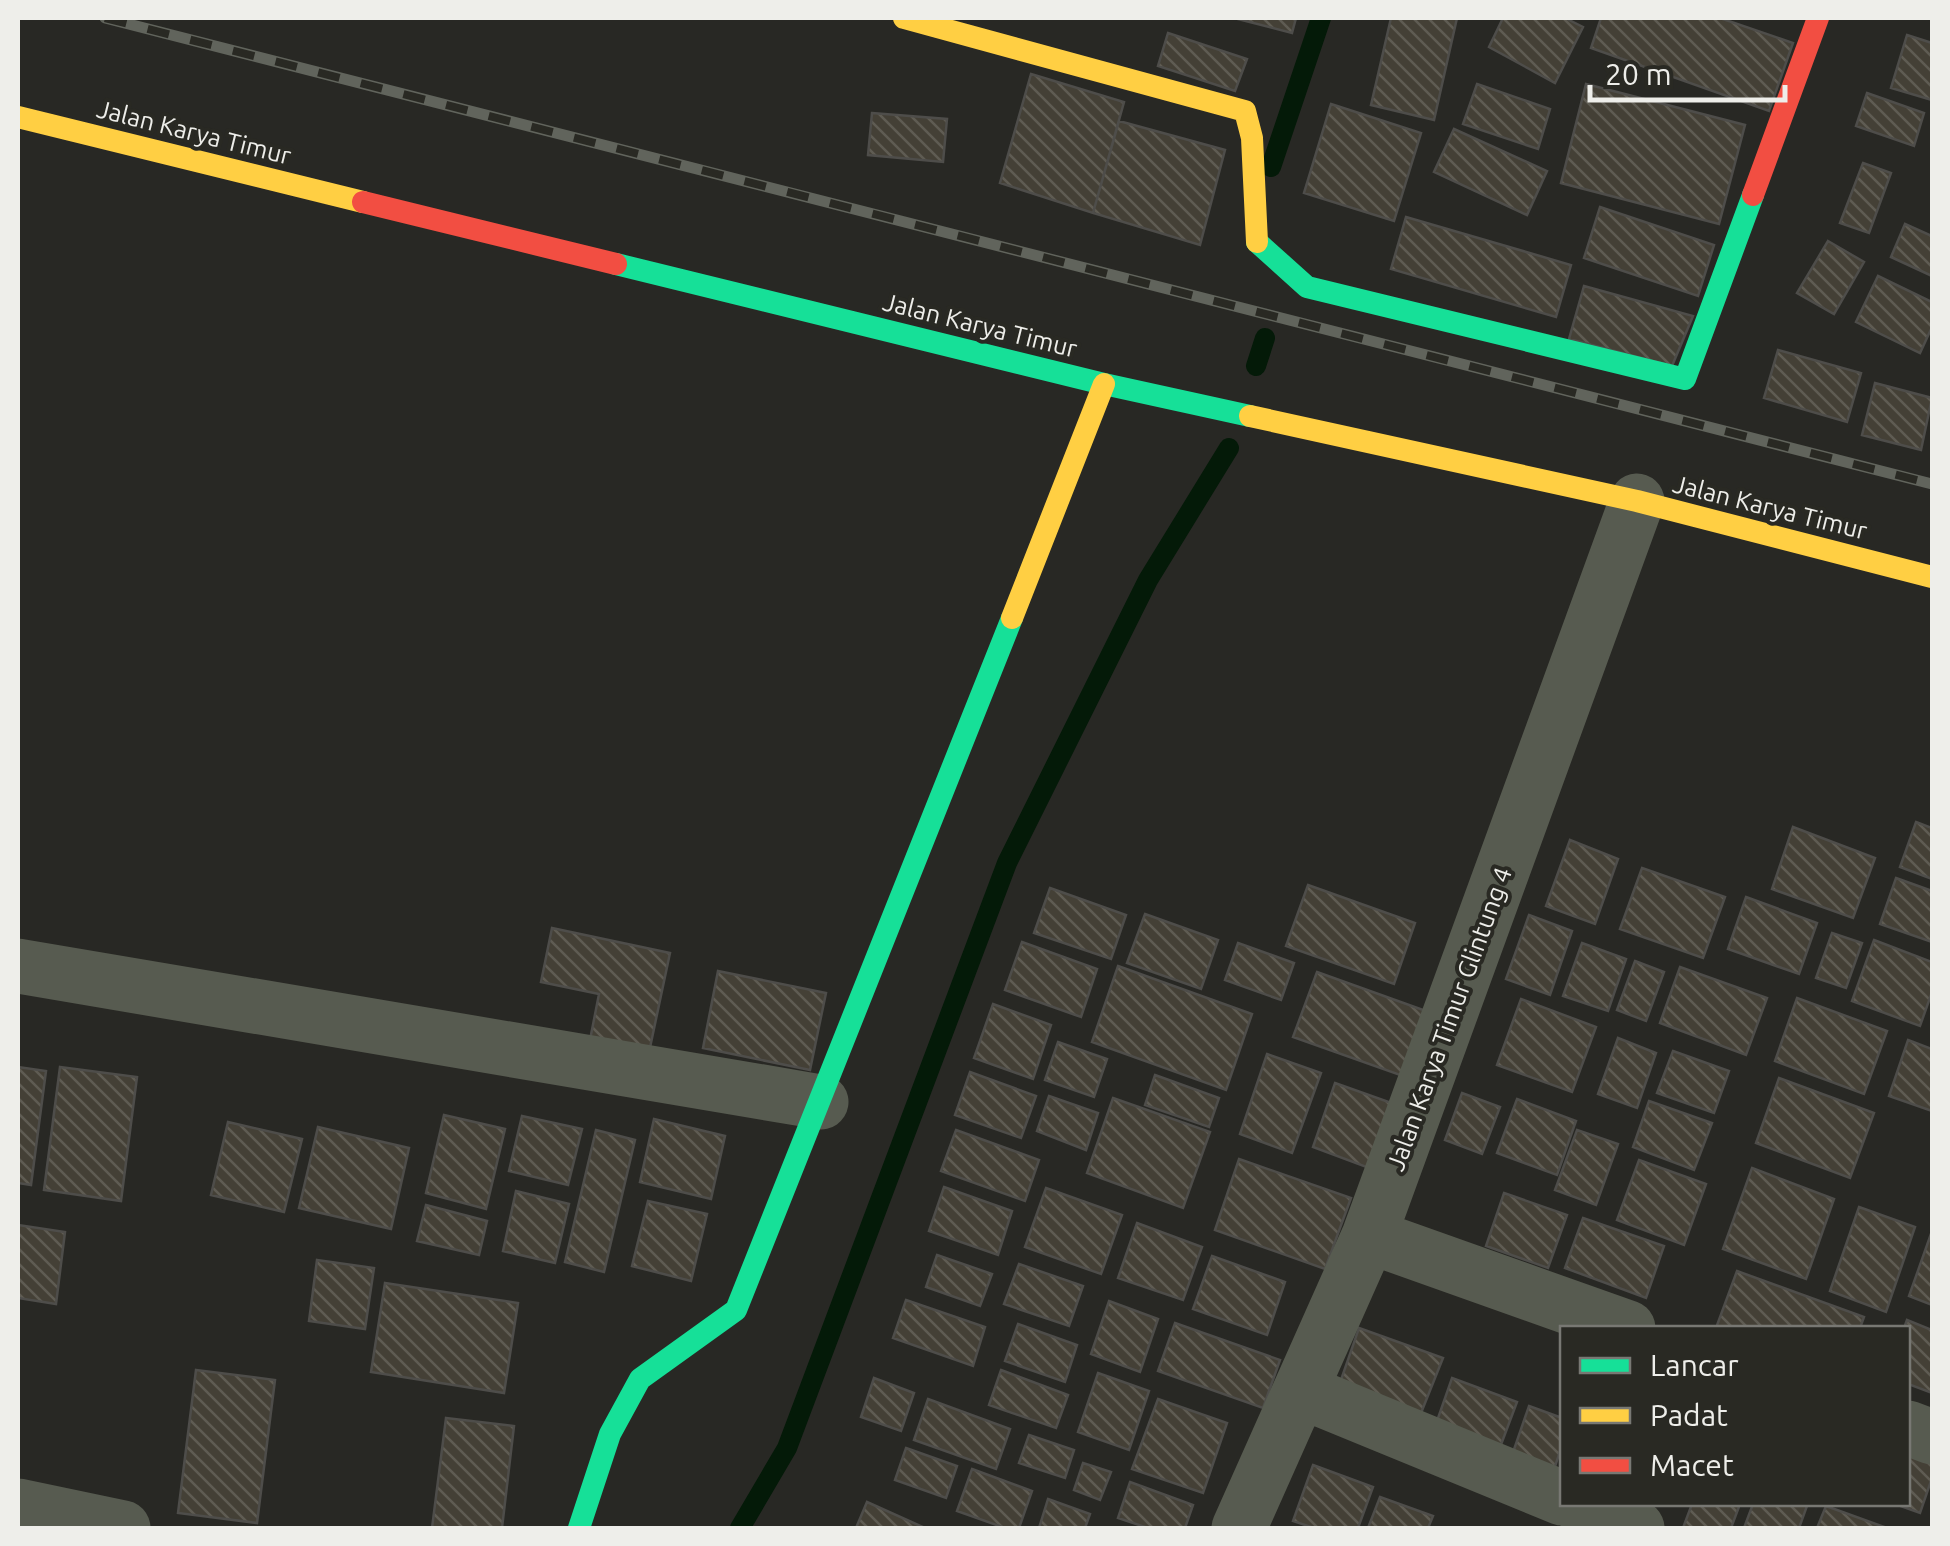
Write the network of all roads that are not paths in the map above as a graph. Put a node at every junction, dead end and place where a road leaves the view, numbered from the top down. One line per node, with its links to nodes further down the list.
1 (904, 18): 2 (street)
2 (1818, 18)
3 (18, 117): 4 (street, Jalan Karya Timur)
4 (1104, 384): 5 (street, Jalan Karya Timur); 8 (street)
5 (1637, 502): 6 (street, Jalan Karya Timur); 9 (street, Jalan Karya Timur Glintung 4)
6 (1932, 576)
7 (18, 966): 8 (street)
8 (822, 1102): 16 (street)
9 (1369, 1236): 10 (street); 11 (street, Jalan Karya Timur Glintung 4)
10 (1622, 1326)
11 (1301, 1390): 12 (street); 17 (street, Jalan Karya Timur Glintung 4)
12 (1560, 1497)
13 (18, 1506): 15 (street)
14 (1581, 1506): 18 (street)
15 (122, 1528)
16 (579, 1528)
17 (1239, 1528)
18 (1638, 1528)

